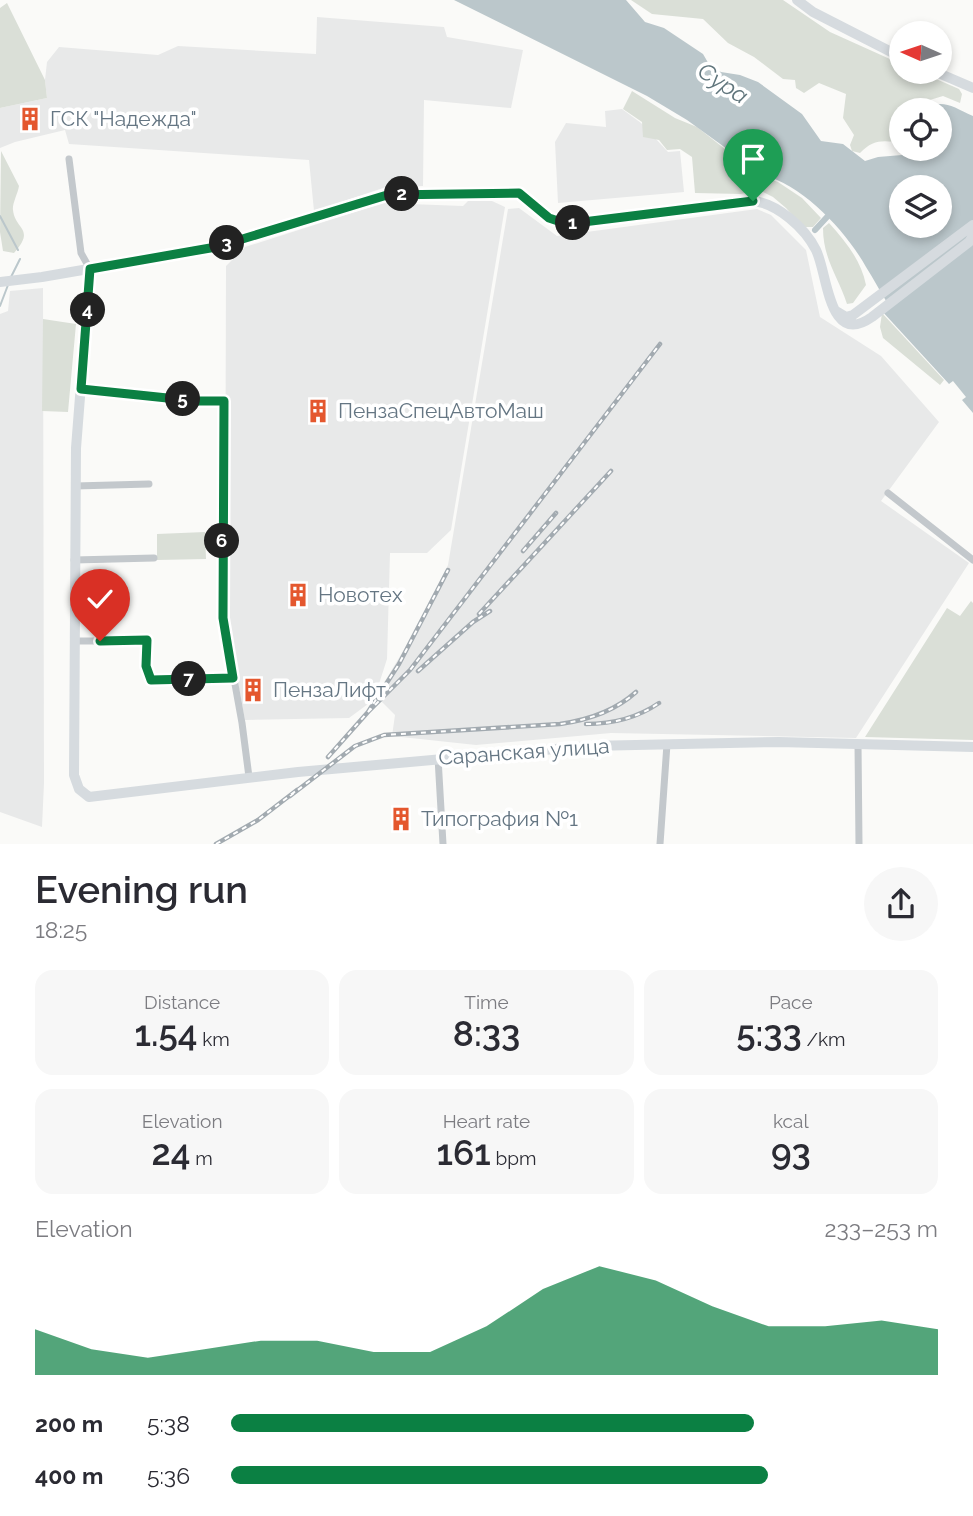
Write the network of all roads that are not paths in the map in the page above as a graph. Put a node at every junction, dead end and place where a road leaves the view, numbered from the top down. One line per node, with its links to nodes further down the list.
1 (797, 0): 2 (main road)
2 (889, 51)
3 (952, 79): 4 (main road)
4 (973, 88)
5 (69, 159): 8 (street)
6 (973, 225): 10 (main road)
7 (973, 236): 10 (main road)
8 (90, 269): 9 (main road); 10 (main road); 11 (main road)
9 (0, 282)
10 (834, 309)
11 (81, 389): 13 (main road); 21 (street)
12 (149, 484): 13 (street)
13 (75, 486): 16 (main road)
14 (888, 493): 17 (street)
15 (154, 558): 16 (street)
16 (74, 560): 19 (main road)
17 (973, 560)
18 (119, 615): 19 (street)
19 (74, 617): 20 (main road)
20 (74, 641): 21 (street); 26 (main road, Саранская улица)
21 (233, 678): 26 (street)
22 (667, 744): 23 (main road, Саранская улица); 25 (main road, Саранская улица); 28 (street)
23 (858, 744): 24 (main road, Саранская улица); 29 (street)
24 (973, 747)
25 (438, 758): 26 (main road, Саранская улица); 27 (street)
26 (249, 777)
27 (443, 844)
28 (660, 844)
29 (859, 844)

